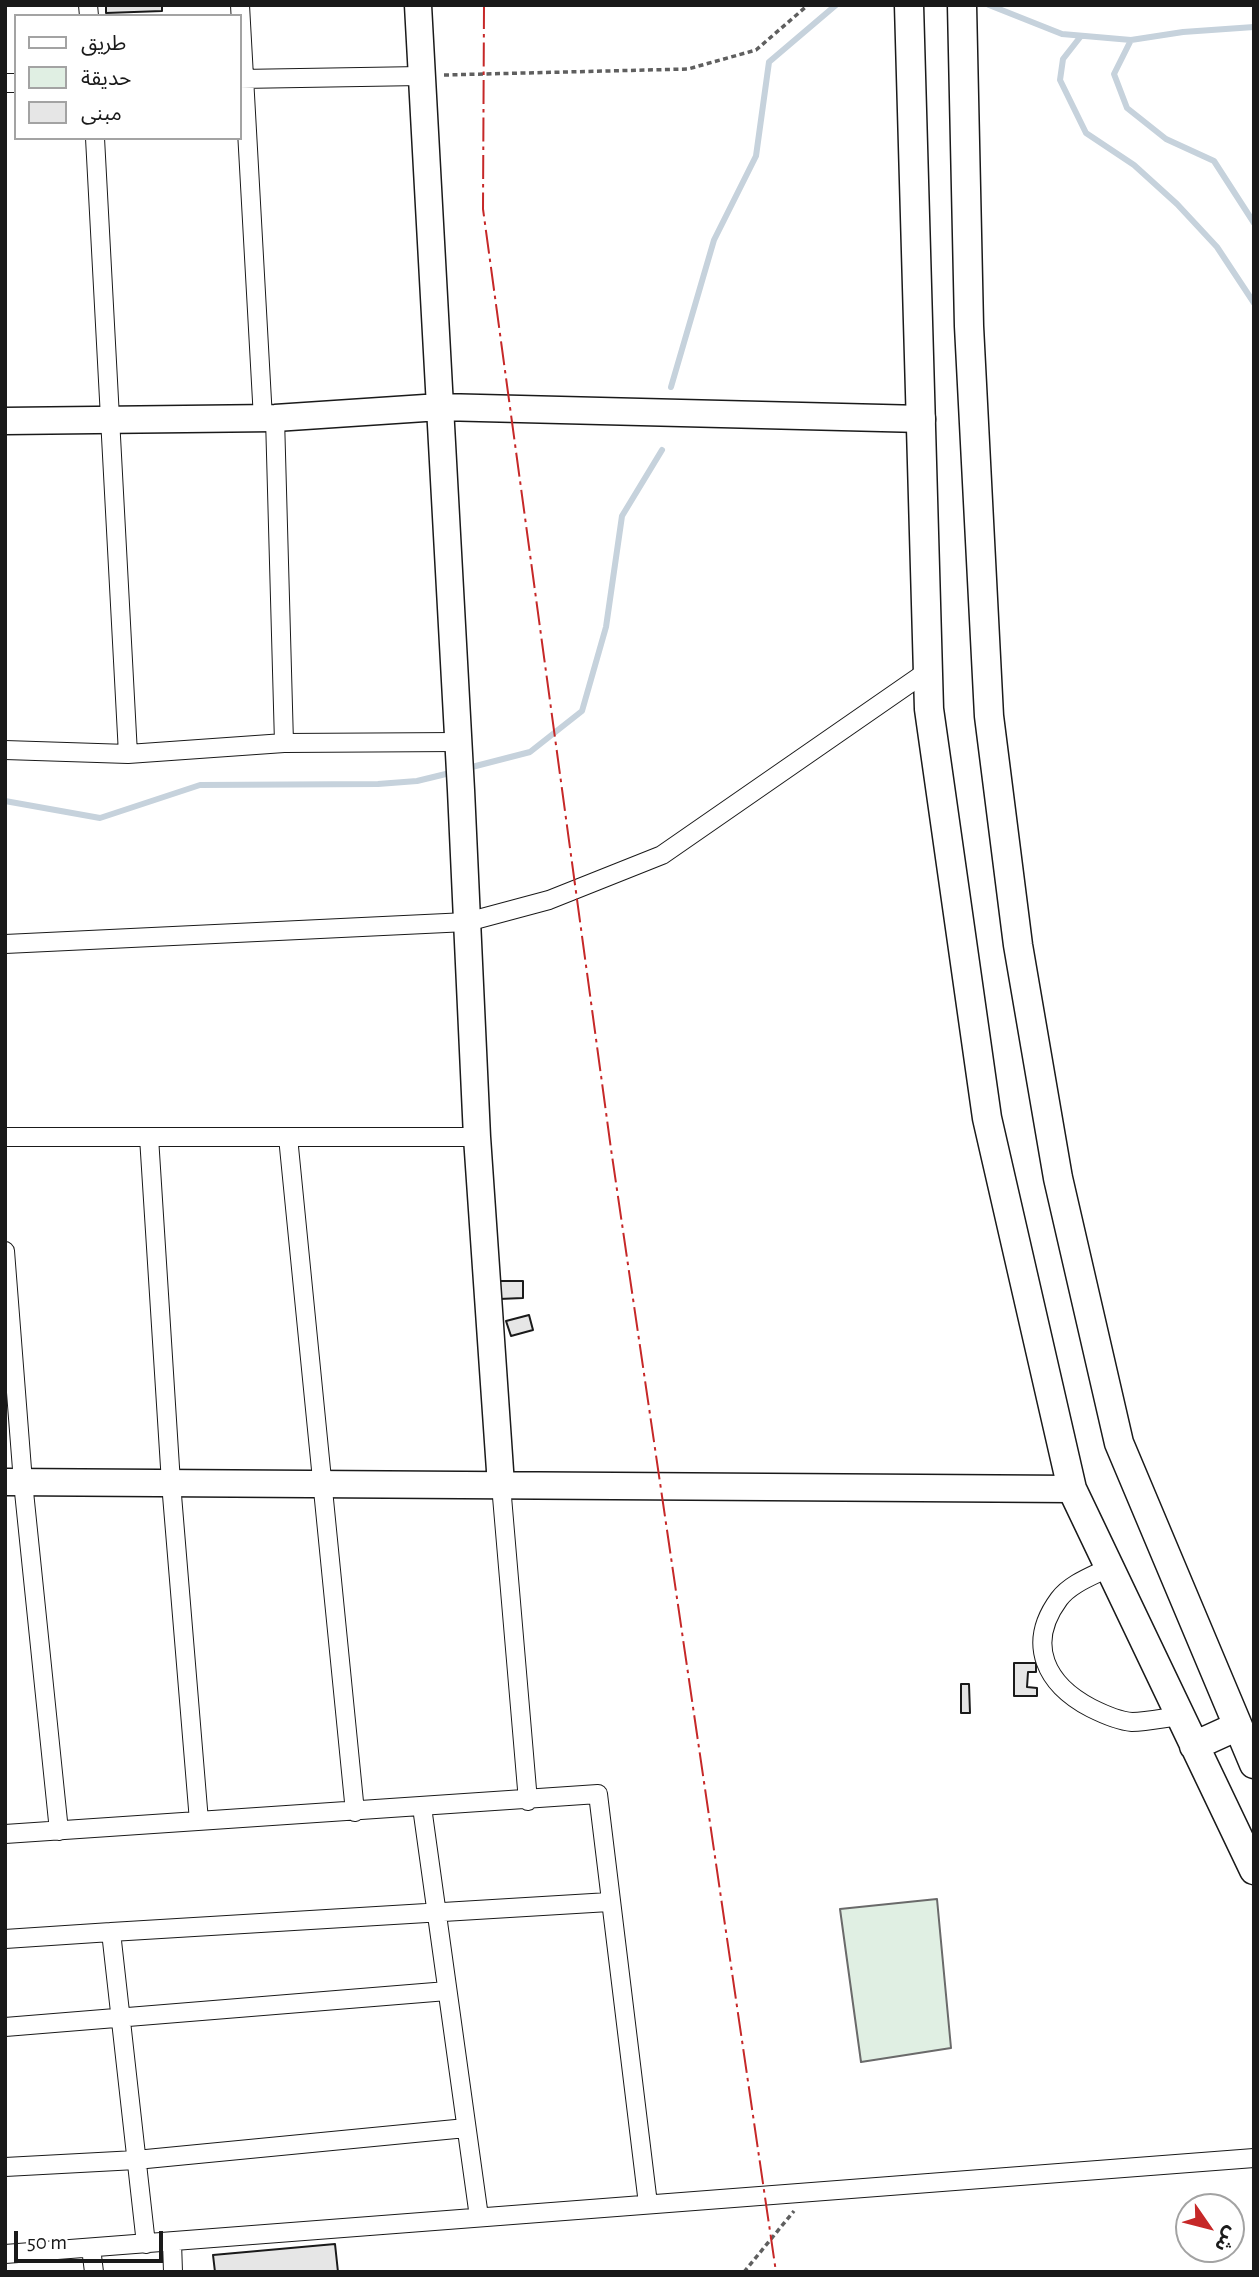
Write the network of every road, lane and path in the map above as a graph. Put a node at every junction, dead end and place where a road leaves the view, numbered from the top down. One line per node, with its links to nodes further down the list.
1 (418, 5): 5 (street)
2 (808, 5): 5 (path)
3 (909, 5): 10 (main road)
4 (962, 5): 32 (main road)
5 (421, 76): 6 (street); 8 (street)
6 (242, 79): 9 (street)
7 (95, 140): 11 (street)
8 (439, 407): 9 (street); 10 (street); 15 (street)
9 (269, 419): 11 (street); 14 (street)
10 (922, 419): 13 (main road)
11 (110, 420): 12 (street); 17 (street)
12 (5, 421)
13 (929, 670): 18 (street); 29 (main road)
14 (284, 743): 15 (street); 17 (street)
15 (458, 749): 18 (street)
16 (5, 750): 17 (street)
17 (128, 754)
18 (467, 922): 19 (street); 22 (street)
19 (5, 944)
20 (149, 1137): 21 (street); 23 (street); 26 (street)
21 (288, 1137): 22 (street); 27 (street)
22 (477, 1137): 28 (street)
23 (5, 1138)
24 (5, 1251): 25 (street)
25 (14, 1482): 26 (street); 39 (street)
26 (171, 1483): 27 (street); 38 (street)
27 (320, 1484): 28 (street); 37 (street)
28 (501, 1485): 29 (street); 35 (street)
29 (1072, 1489): 30 (main road)
30 (1108, 1568): 31 (main road); 31 (street)
31 (1180, 1716): 33 (main road)
32 (1238, 1727): 33 (main road); 34 (main road)
33 (1194, 1746): 41 (main road)
34 (1254, 1764)
35 (528, 1801): 36 (street); 42 (street)
36 (422, 1807): 37 (street); 43 (street)
37 (355, 1812): 38 (street)
38 (199, 1821): 39 (street)
39 (59, 1830): 40 (street)
40 (5, 1834)
41 (1254, 1870)
42 (609, 1902): 43 (street); 54 (street)
43 (436, 1912): 44 (street); 46 (street)
44 (111, 1932): 45 (street); 47 (street)
45 (5, 1939)
46 (447, 1991): 47 (street); 49 (street)
47 (121, 2019): 48 (street); 51 (street)
48 (5, 2028)
49 (466, 2128): 51 (street); 55 (street)
50 (1254, 2158): 53 (street)
51 (136, 2160): 52 (street); 57 (street)
52 (5, 2168)
53 (812, 2190): 54 (street); 62 (path)
54 (648, 2204): 55 (street)
55 (479, 2217): 56 (street)
56 (172, 2242): 57 (street); 61 (street)
57 (146, 2244): 58 (street)
58 (91, 2248): 59 (street); 60 (street)
59 (5, 2254)
60 (94, 2272)
61 (173, 2272)
62 (744, 2272)

